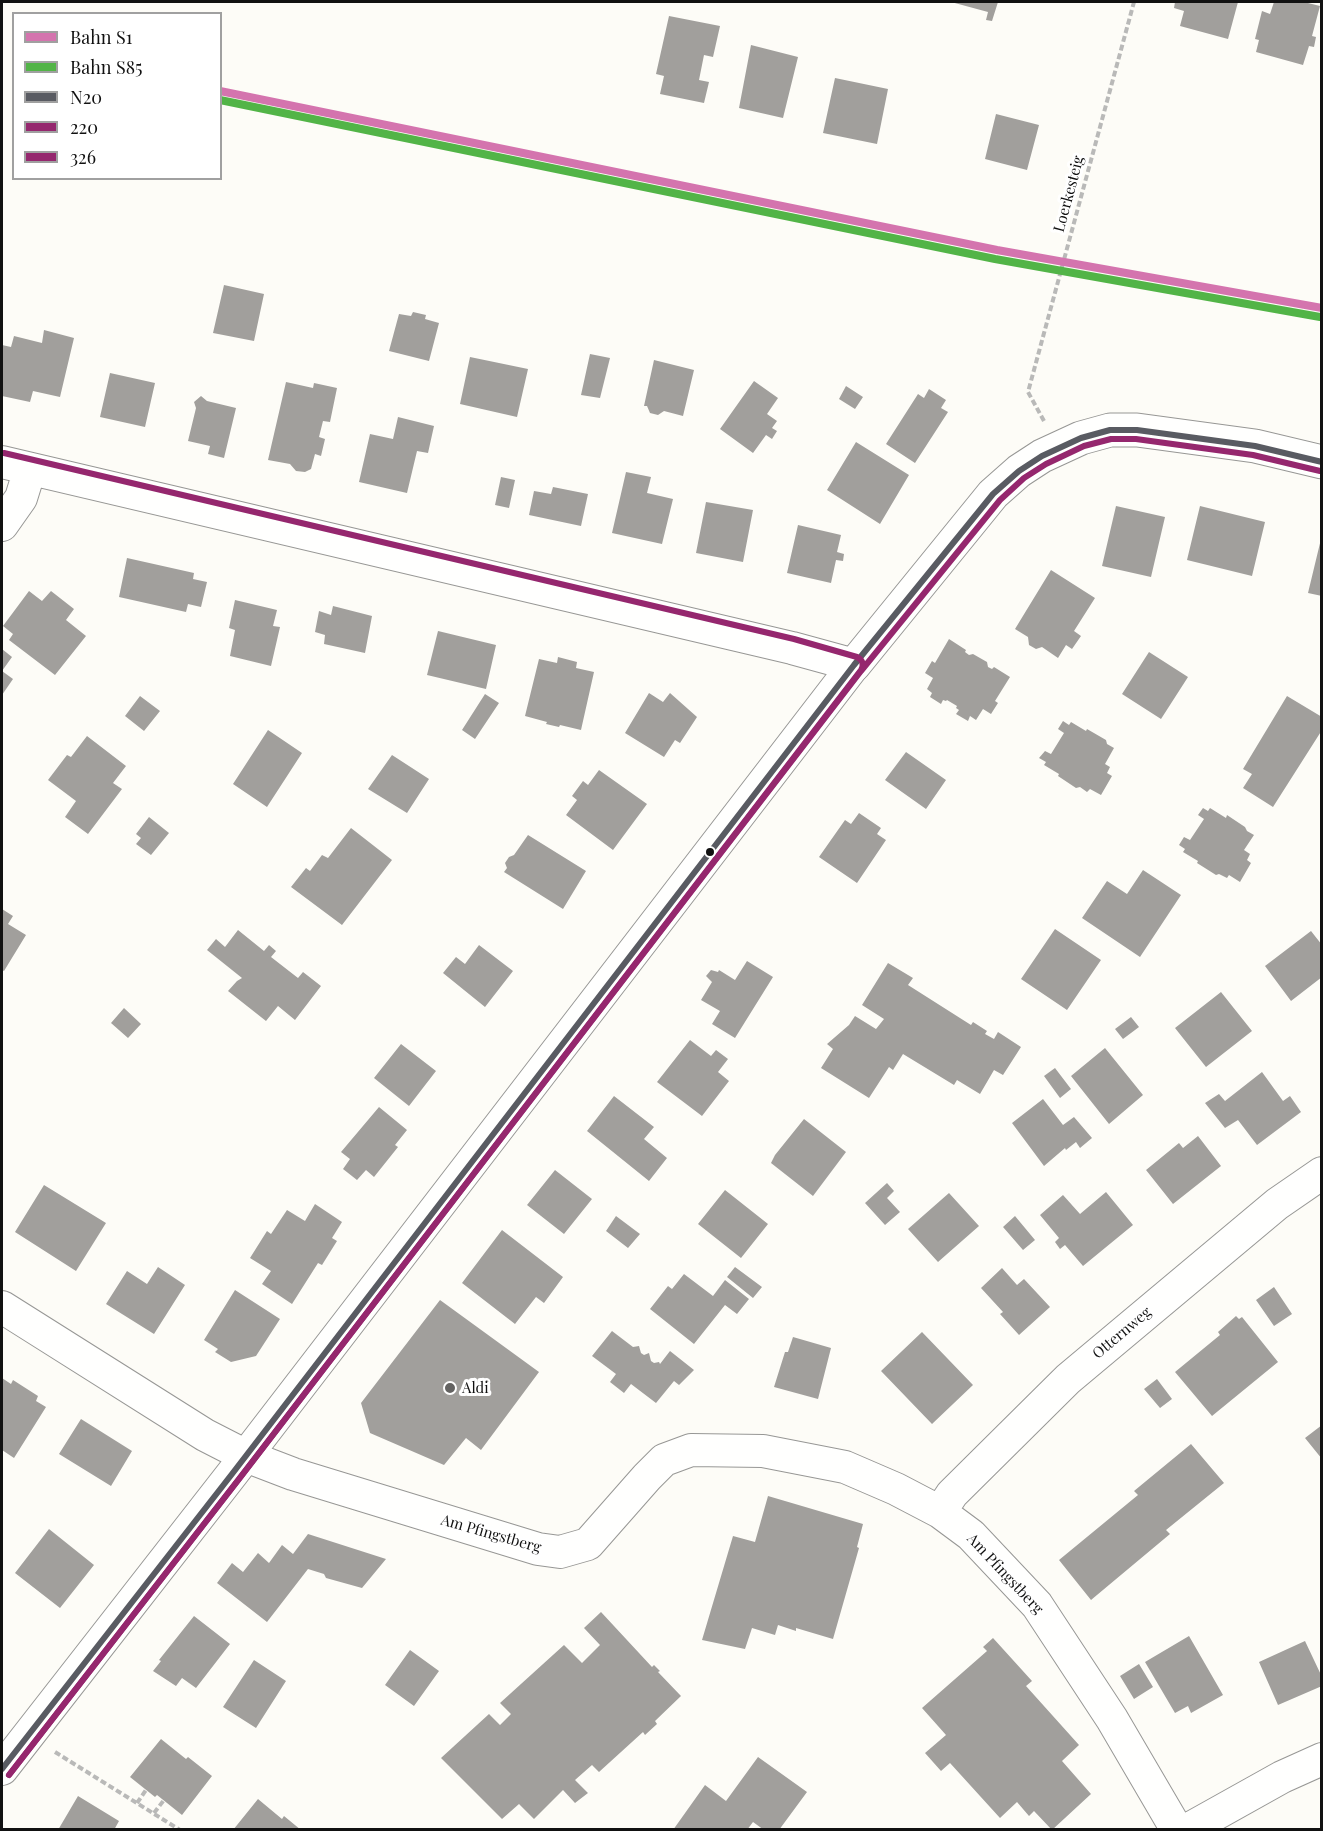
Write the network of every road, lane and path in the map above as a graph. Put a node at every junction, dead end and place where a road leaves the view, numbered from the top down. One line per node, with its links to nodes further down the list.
1 (1134, 2): 2 (path, Loerkesteig)
2 (1029, 392)
3 (1322, 462): 6 (street)
4 (16, 466): 5 (street); 6 (street)
5 (2, 525)
6 (854, 665): 9 (street)
7 (1322, 1173): 10 (street, Otternweg)
8 (2, 1307): 9 (street, Am Pfingstberg)
9 (246, 1456): 10 (street, Am Pfingstberg); 13 (street)
10 (940, 1512): 19 (street, Am Pfingstberg)
11 (54, 1751): 16 (path)
12 (1322, 1759): 20 (street)
13 (2, 1770)
14 (146, 1790): 16 (path)
15 (164, 1800): 17 (path)
16 (137, 1803): 17 (path)
17 (154, 1813): 18 (path)
18 (180, 1830)
19 (1177, 1830)
20 (1187, 1830)

